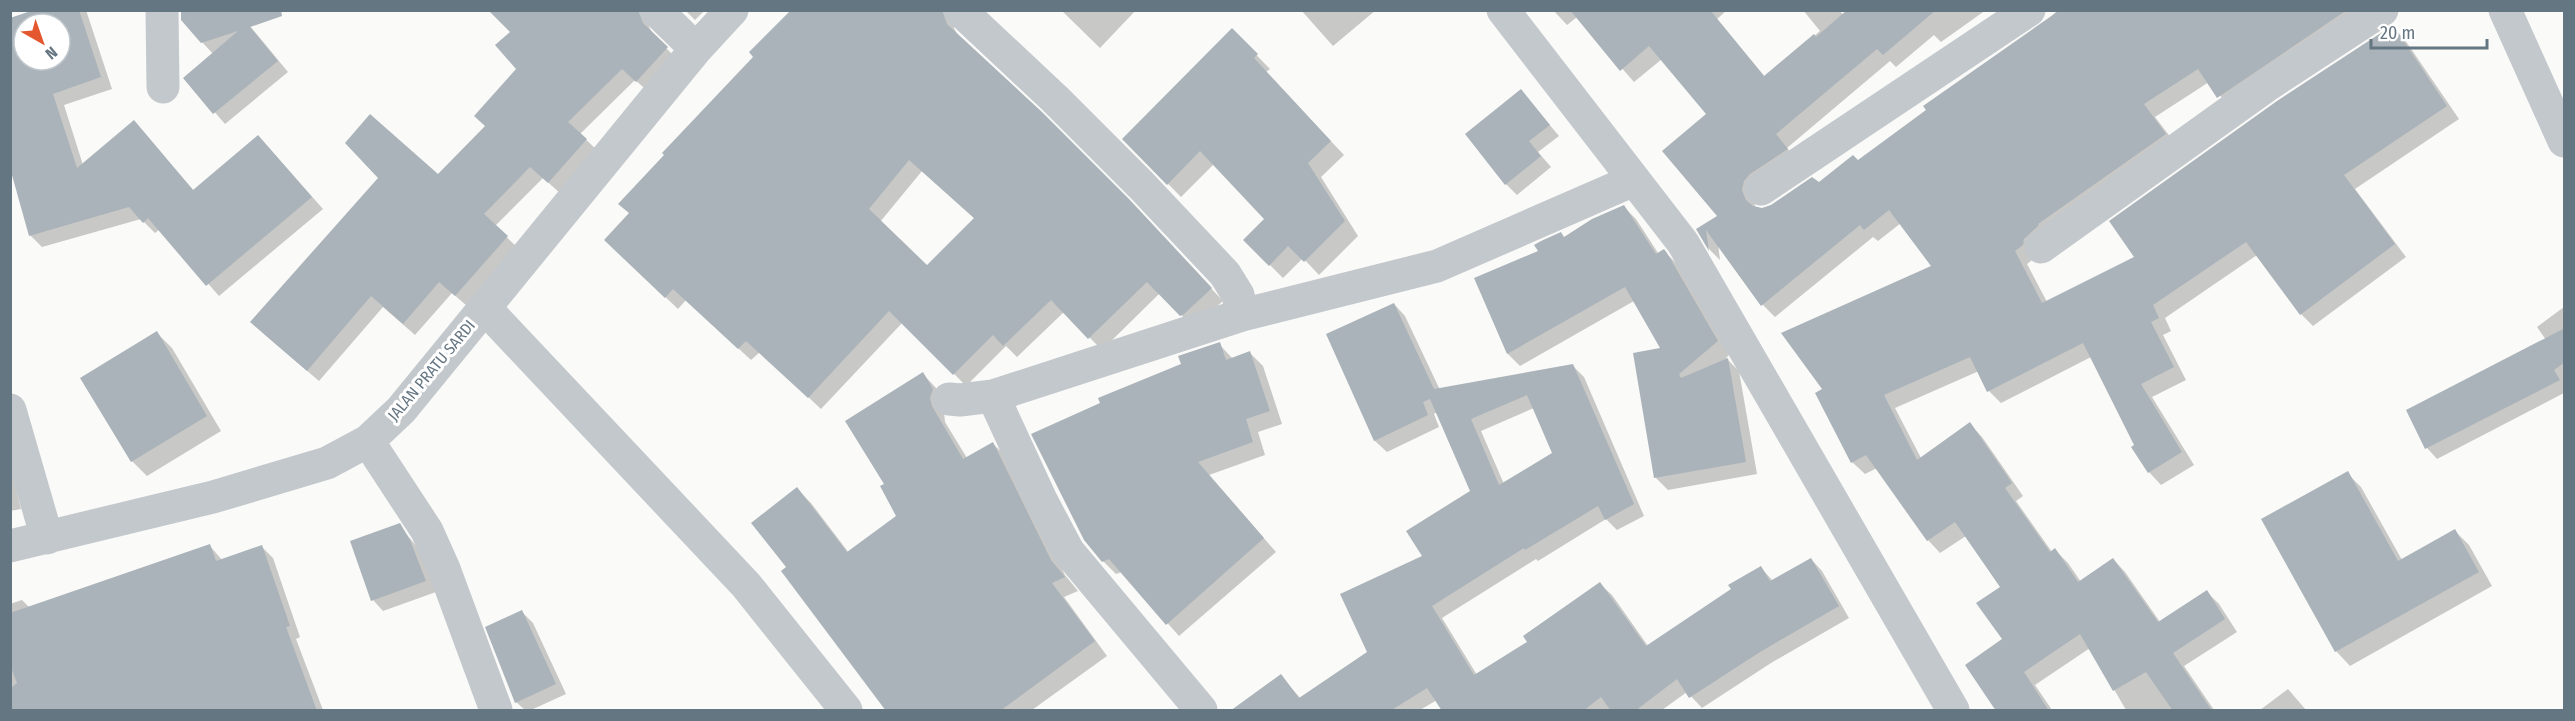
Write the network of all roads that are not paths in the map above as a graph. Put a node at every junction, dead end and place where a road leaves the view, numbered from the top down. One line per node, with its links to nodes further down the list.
1 (162, 10): 10 (street)
2 (656, 10): 9 (street)
3 (732, 10): 9 (street, JALAN PRATU SARDI)
4 (960, 10): 16 (street)
5 (1503, 10): 12 (street)
6 (2029, 10): 13 (street)
7 (2382, 10): 14 (street)
8 (2505, 10): 11 (street)
9 (696, 49): 15 (street, JALAN PRATU SARDI)
10 (163, 87)
11 (2565, 141)
12 (1634, 180): 16 (street); 26 (street)
13 (1761, 189)
14 (2041, 247)
15 (484, 307): 20 (street, JALAN PRATU SARDI); 24 (street)
16 (1242, 315): 17 (street)
17 (993, 396): 18 (street); 25 (street)
18 (949, 399)
19 (10, 410): 21 (street)
20 (368, 441): 21 (street, JALAN PRATU SARDI); 23 (street)
21 (47, 538): 22 (street, JALAN PRATU SARDI)
22 (10, 546)
23 (496, 711)
24 (846, 711)
25 (1201, 711)
26 (1953, 711)

